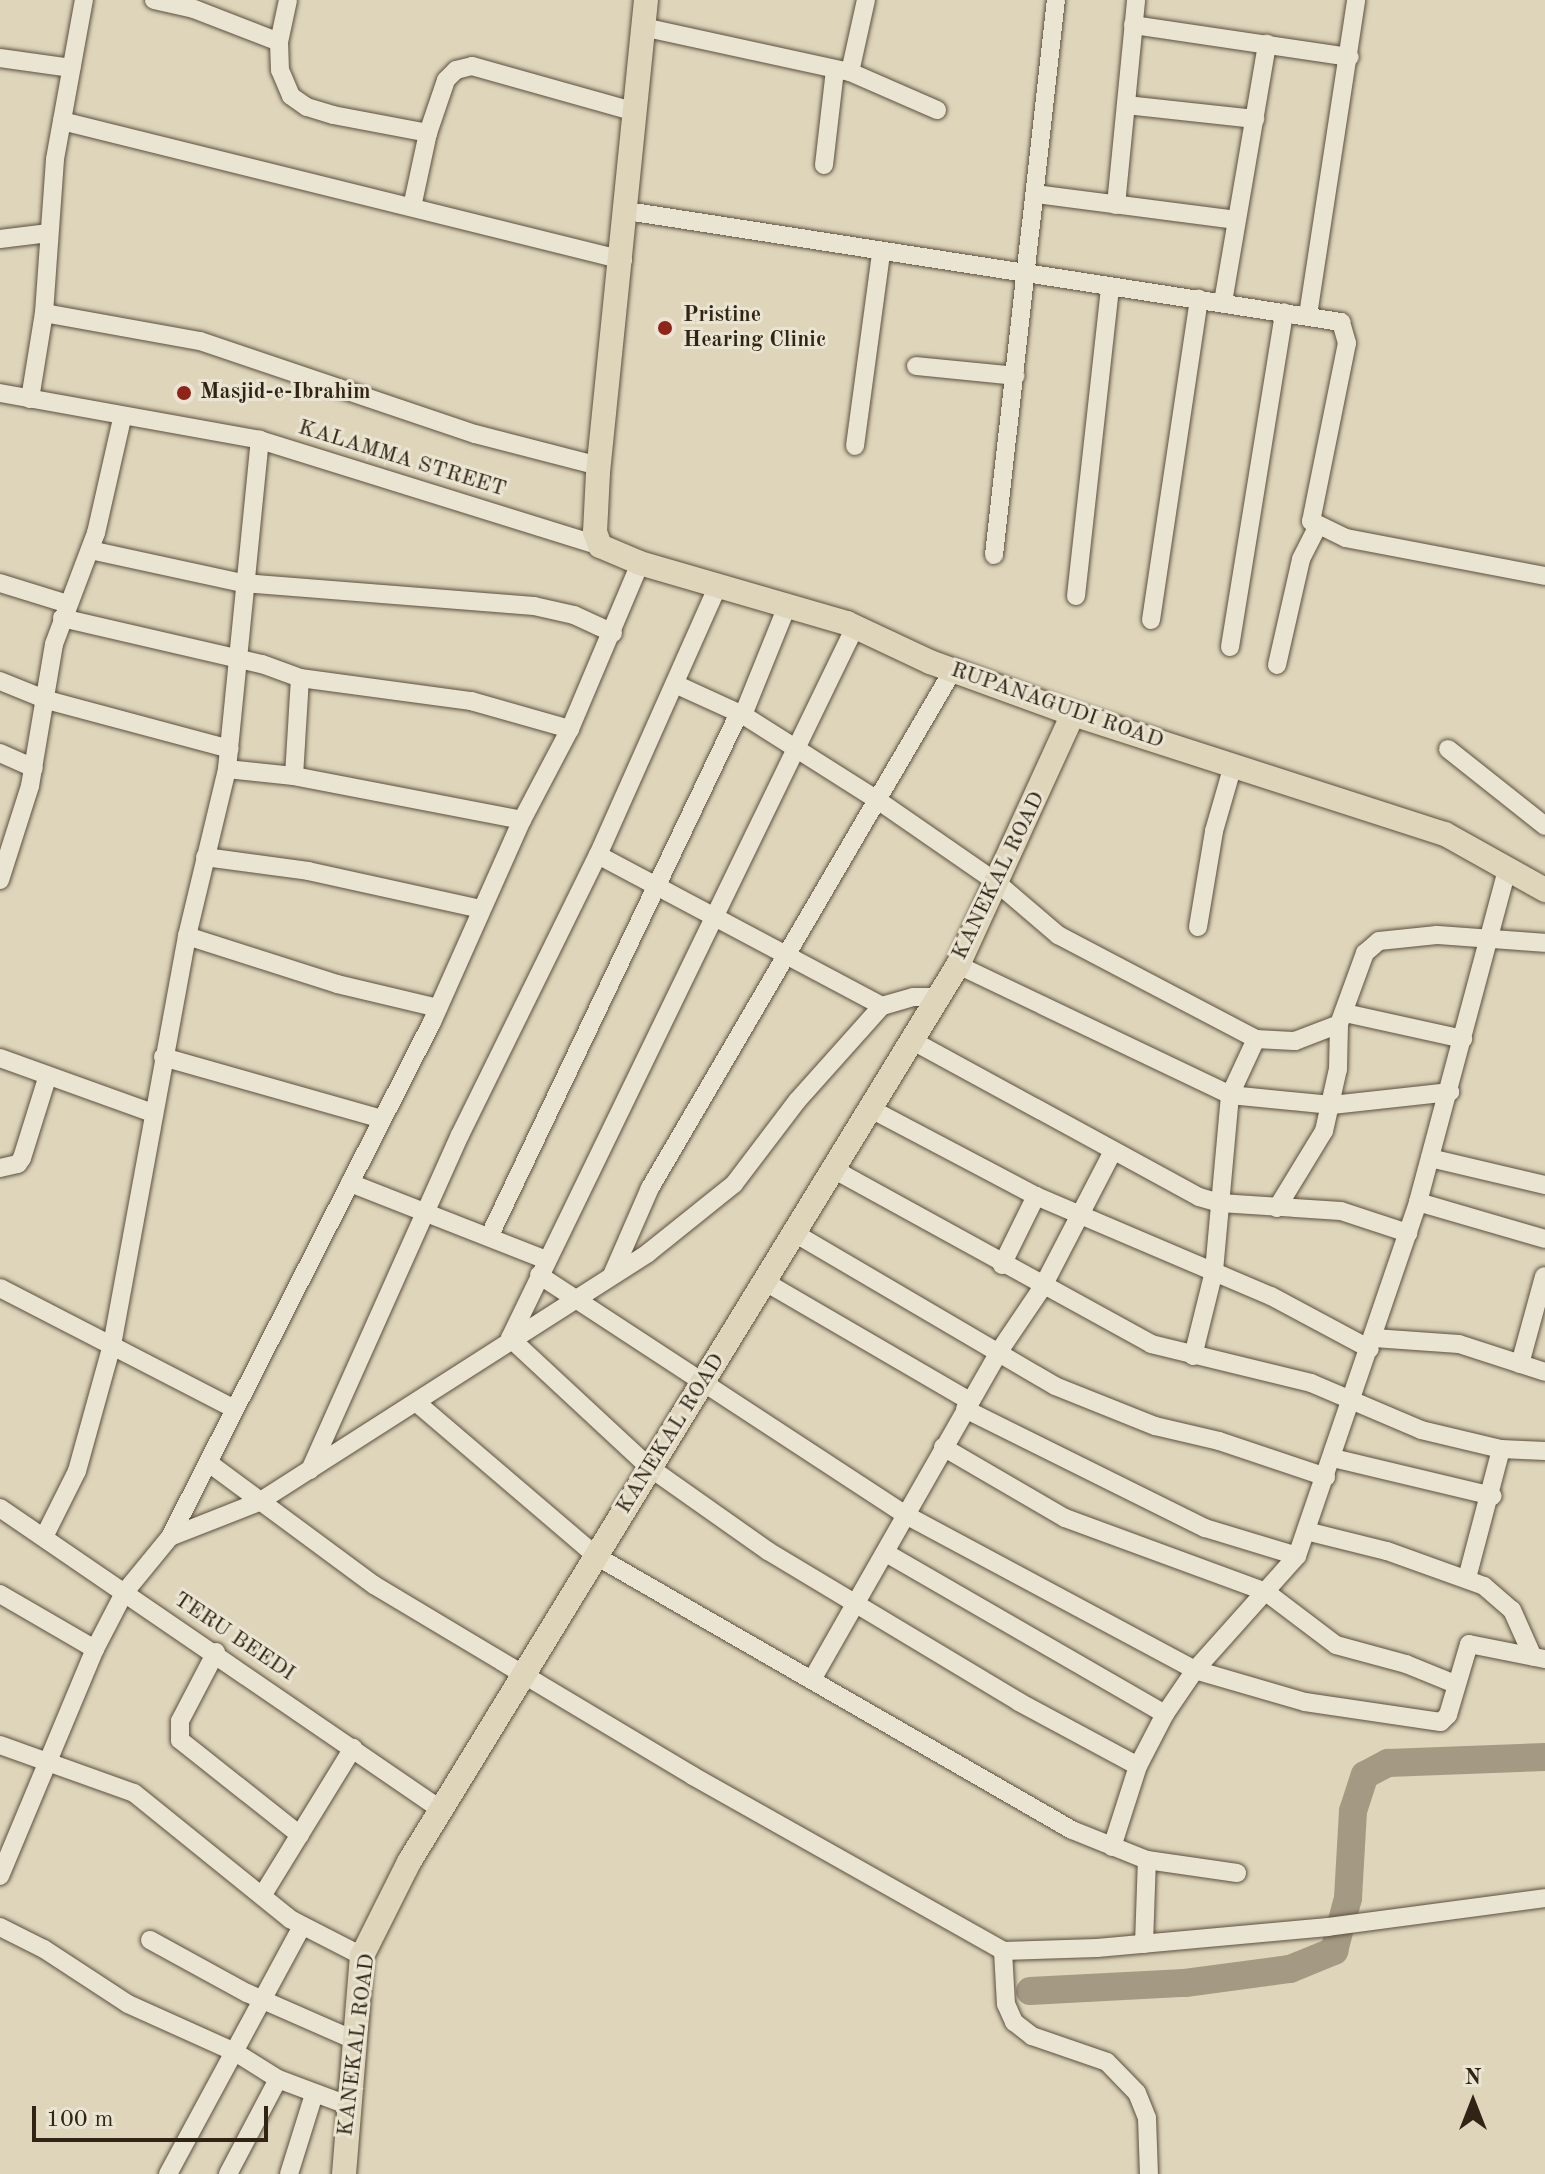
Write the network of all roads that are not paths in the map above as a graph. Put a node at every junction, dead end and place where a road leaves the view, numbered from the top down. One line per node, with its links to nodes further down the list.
1 (84, 0): 16 (street)
2 (154, 0): 9 (street)
3 (288, 0): 12 (street)
4 (646, 0): 11 (main road)
5 (866, 0): 17 (street)
6 (1056, 0): 25 (street)
7 (1136, 0): 10 (street)
8 (1356, 0): 14 (street)
9 (195, 4): 12 (street)
10 (1133, 25): 13 (street); 18 (street)
11 (643, 27): 17 (street); 20 (main road)
12 (279, 42): 23 (street)
13 (1267, 44): 14 (street); 21 (street)
14 (1350, 57): 40 (street)
15 (0, 58): 16 (street)
16 (71, 68): 22 (street)
17 (843, 71): 19 (street); 24 (street)
18 (1126, 105): 21 (street); 26 (street)
19 (937, 110)
20 (636, 112): 23 (street); 28 (main road)
21 (1255, 119): 29 (street)
22 (62, 121): 27 (street); 30 (street)
23 (428, 133): 27 (street)
24 (824, 165)
25 (1036, 194): 26 (street); 34 (street)
26 (1116, 205): 29 (street)
27 (412, 207): 33 (street)
28 (627, 211): 32 (street); 33 (main road)
29 (1235, 220): 37 (street)
30 (49, 233): 31 (street); 39 (street)
31 (0, 239)
32 (881, 254): 34 (street); 47 (street)
33 (623, 260): 48 (main road)
34 (1028, 275): 35 (street); 42 (street)
35 (1110, 287): 36 (street); 58 (street)
36 (1199, 299): 37 (street); 61 (street)
37 (1223, 302): 38 (street)
38 (1284, 312): 40 (street); 64 (street)
39 (44, 313): 44 (street); 48 (street)
40 (1308, 315): 49 (street)
41 (916, 366): 42 (street)
42 (1016, 376): 52 (street)
43 (0, 393): 44 (street, KALAMMA STREET)
44 (30, 399): 45 (street, KALAMMA STREET)
45 (122, 419): 46 (street, KALAMMA STREET); 51 (street)
46 (260, 440): 50 (street, KALAMMA STREET); 56 (street)
47 (855, 446)
48 (599, 470): 50 (main road)
49 (1317, 527): 54 (street); 66 (street)
50 (600, 546): 53 (main road, RUPANAGUDI ROAD)
51 (90, 550): 56 (street); 60 (street)
52 (994, 555)
53 (640, 563): 57 (main road, RUPANAGUDI ROAD); 63 (street)
54 (1545, 576)
55 (0, 583): 60 (street)
56 (243, 583): 63 (street); 65 (street)
57 (718, 586): 59 (main road, RUPANAGUDI ROAD); 70 (street)
58 (1076, 596)
59 (787, 606): 62 (main road, RUPANAGUDI ROAD); 72 (street)
60 (65, 611): 65 (street); 71 (street)
61 (1151, 620)
62 (855, 627): 67 (main road, RUPANAGUDI ROAD); 75 (street)
63 (613, 633): 74 (street)
64 (1230, 647)
65 (236, 657): 68 (street); 76 (street)
66 (1277, 665)
67 (953, 670): 73 (main road, RUPANAGUDI ROAD); 83 (street)
68 (300, 678): 74 (street); 82 (street)
69 (0, 681): 71 (street)
70 (675, 684): 72 (street); 86 (street)
71 (47, 700): 76 (street); 80 (street)
72 (741, 714): 75 (street); 91 (street)
73 (1073, 714): 79 (main road, RUPANAGUDI ROAD); 90 (main road, KANEKAL ROAD)
74 (570, 729): 84 (street)
75 (799, 748): 83 (street); 94 (street)
76 (230, 749): 81 (street)
77 (1448, 749): 85 (street)
78 (0, 753): 80 (street)
79 (1233, 765): 88 (main road, RUPANAGUDI ROAD); 95 (street)
80 (34, 768): 89 (street)
81 (227, 769): 82 (street); 87 (street)
82 (294, 776): 84 (street)
83 (879, 801): 90 (street); 99 (street)
84 (522, 820): 93 (street)
85 (1545, 826)
86 (598, 855): 91 (street); 127 (street)
87 (205, 857): 93 (street); 96 (street)
88 (1507, 870): 92 (main road, RUPANAGUDI ROAD); 97 (street)
89 (0, 880)
90 (996, 882): 100 (main road, KANEKAL ROAD); 105 (street)
91 (656, 884): 94 (street); 131 (street)
92 (1545, 890)
93 (481, 909): 103 (street)
94 (714, 913): 99 (street); 134 (street)
95 (1198, 927)
96 (187, 936): 103 (street); 108 (street)
97 (1491, 938): 98 (street); 104 (street); 106 (street)
98 (1545, 943)
99 (789, 956): 102 (street); 136 (street)
100 (958, 965): 101 (main road, KANEKAL ROAD); 112 (street)
101 (936, 997): 102 (street); 107 (main road, KANEKAL ROAD)
102 (882, 1006): 136 (street)
103 (438, 1008): 116 (street)
104 (1342, 1018): 105 (street); 106 (street); 113 (street)
105 (1256, 1039): 112 (street)
106 (1463, 1039): 111 (street)
107 (913, 1041): 114 (main road, KANEKAL ROAD); 117 (street)
108 (163, 1057): 115 (street); 116 (street)
109 (0, 1058): 110 (street)
110 (47, 1078): 115 (street); 119 (street)
111 (1450, 1092): 113 (street); 118 (street)
112 (1230, 1095): 113 (street); 125 (street)
113 (1332, 1105): 126 (street)
114 (871, 1109): 120 (main road, KANEKAL ROAD); 123 (street)
115 (153, 1113): 144 (street)
116 (382, 1119): 121 (street)
117 (1113, 1151): 125 (street); 128 (street)
118 (1430, 1158): 122 (street); 124 (street)
119 (0, 1168)
120 (835, 1170): 130 (main road, KANEKAL ROAD); 133 (street)
121 (350, 1183): 127 (street); 153 (street)
122 (1545, 1185)
123 (1036, 1196): 128 (street); 133 (street)
124 (1418, 1202): 129 (street); 132 (street)
125 (1220, 1203): 126 (street); 135 (street)
126 (1277, 1208): 129 (street)
127 (426, 1213): 131 (street); 160 (street)
128 (1081, 1215): 135 (street); 140 (street)
129 (1408, 1233): 143 (street)
130 (796, 1234): 138 (main road, KANEKAL ROAD); 145 (street)
131 (489, 1237): 134 (street)
132 (1545, 1239)
133 (1002, 1265): 140 (street)
134 (542, 1268): 141 (street); 142 (street)
135 (1214, 1271): 143 (street); 146 (street)
136 (612, 1275): 141 (street)
137 (1544, 1276): 147 (street)
138 (767, 1283): 149 (main road, KANEKAL ROAD); 152 (street)
139 (0, 1288): 144 (street)
140 (1042, 1288): 145 (street); 146 (street)
141 (575, 1299): 142 (street); 149 (street)
142 (510, 1338): 151 (street); 159 (street)
143 (1372, 1343): 147 (street); 150 (street)
144 (112, 1345): 153 (street); 167 (street)
145 (1000, 1350): 152 (street); 161 (street)
146 (1193, 1356): 150 (street)
147 (1520, 1364): 148 (street)
148 (1545, 1372)
149 (702, 1383): 159 (main road, KANEKAL ROAD); 165 (street)
150 (1354, 1400): 155 (street); 157 (street)
151 (417, 1403): 160 (street); 170 (street)
152 (968, 1405): 154 (street); 171 (street)
153 (232, 1408): 158 (street)
154 (943, 1447): 165 (street); 173 (street)
155 (1501, 1449): 156 (street); 162 (street)
156 (1545, 1451)
157 (1333, 1458): 161 (street); 162 (street)
158 (209, 1463): 163 (street); 168 (street)
159 (649, 1467): 170 (main road, KANEKAL ROAD); 176 (street)
160 (310, 1470): 163 (street)
161 (1326, 1477): 166 (street)
162 (1493, 1496): 172 (street)
163 (259, 1502): 168 (street); 181 (street)
164 (0, 1508): 167 (street, TERU BEEDI)
165 (904, 1514): 169 (street); 180 (street)
166 (1306, 1531): 171 (street); 172 (street)
167 (44, 1537): 174 (street, TERU BEEDI)
168 (170, 1537): 174 (street)
169 (886, 1553): 176 (street); 184 (street)
170 (596, 1556): 181 (main road, KANEKAL ROAD); 182 (street)
171 (1297, 1556): 173 (street)
172 (1467, 1578): 179 (street)
173 (1266, 1592): 180 (street); 183 (street)
174 (124, 1593): 177 (street); 178 (street, TERU BEEDI)
175 (0, 1594): 177 (street)
176 (857, 1604): 182 (street); 188 (street)
177 (95, 1649): 187 (street)
178 (216, 1652): 186 (street, TERU BEEDI); 190 (street)
179 (1539, 1658): 183 (street)
180 (1195, 1670): 183 (street); 184 (street)
181 (523, 1674): 189 (main road, KANEKAL ROAD); 201 (street)
182 (813, 1678): 191 (street)
183 (1455, 1684)
184 (1165, 1714): 188 (street)
185 (0, 1745): 187 (street)
186 (353, 1748): 189 (street, TERU BEEDI); 190 (street)
187 (51, 1761): 194 (street); 195 (street)
188 (1138, 1766): 191 (street)
189 (440, 1809): 202 (main road, KANEKAL ROAD)
190 (300, 1835): 195 (street)
191 (1112, 1847): 192 (street)
192 (1147, 1860): 193 (street); 200 (street)
193 (1237, 1873)
194 (0, 1876)
195 (262, 1896): 197 (street)
196 (1545, 1898): 200 (street)
197 (302, 1926): 202 (street); 203 (street)
198 (0, 1927): 205 (street)
199 (150, 1940): 203 (street)
200 (1144, 1944): 201 (street)
201 (1003, 1951): 213 (street)
202 (362, 1956): 204 (main road, KANEKAL ROAD)
203 (263, 2000): 204 (street); 205 (street)
204 (354, 2040): 208 (main road, KANEKAL ROAD)
205 (235, 2052): 206 (street); 209 (street)
206 (278, 2079): 207 (street); 210 (street)
207 (314, 2094): 208 (street); 211 (street)
208 (347, 2105): 212 (main road, KANEKAL ROAD)
209 (168, 2174)
210 (228, 2174)
211 (289, 2174)
212 (344, 2174)
213 (1149, 2174)

